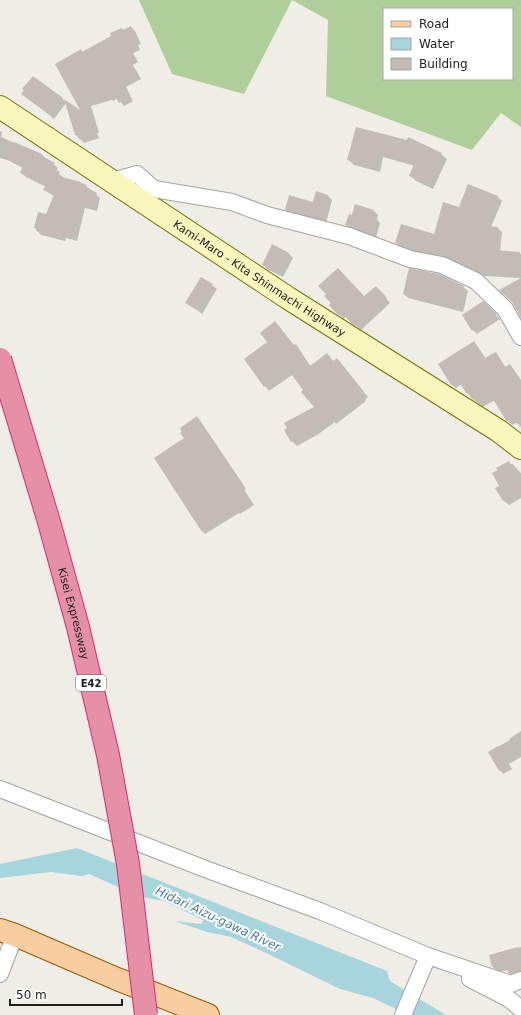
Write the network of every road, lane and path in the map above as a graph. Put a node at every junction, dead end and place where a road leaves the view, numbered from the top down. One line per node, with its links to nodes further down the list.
1 (0, 107): 2 (main road, Kami-Maro - Kita Shinmachi Highway)
2 (112, 181): 3 (street); 5 (main road, Kami-Maro - Kita Shinmachi Highway)
3 (521, 337)
4 (0, 359): 12 (highway, Kisei Expressway / E42, bridge)
5 (521, 448)
6 (0, 789): 8 (street)
7 (7, 933): 9 (street); 13 (main road)
8 (425, 963): 10 (street); 11 (street); 14 (street)
9 (0, 974)
10 (521, 980)
11 (521, 1010)
12 (146, 1015)
13 (208, 1015)
14 (403, 1015)

